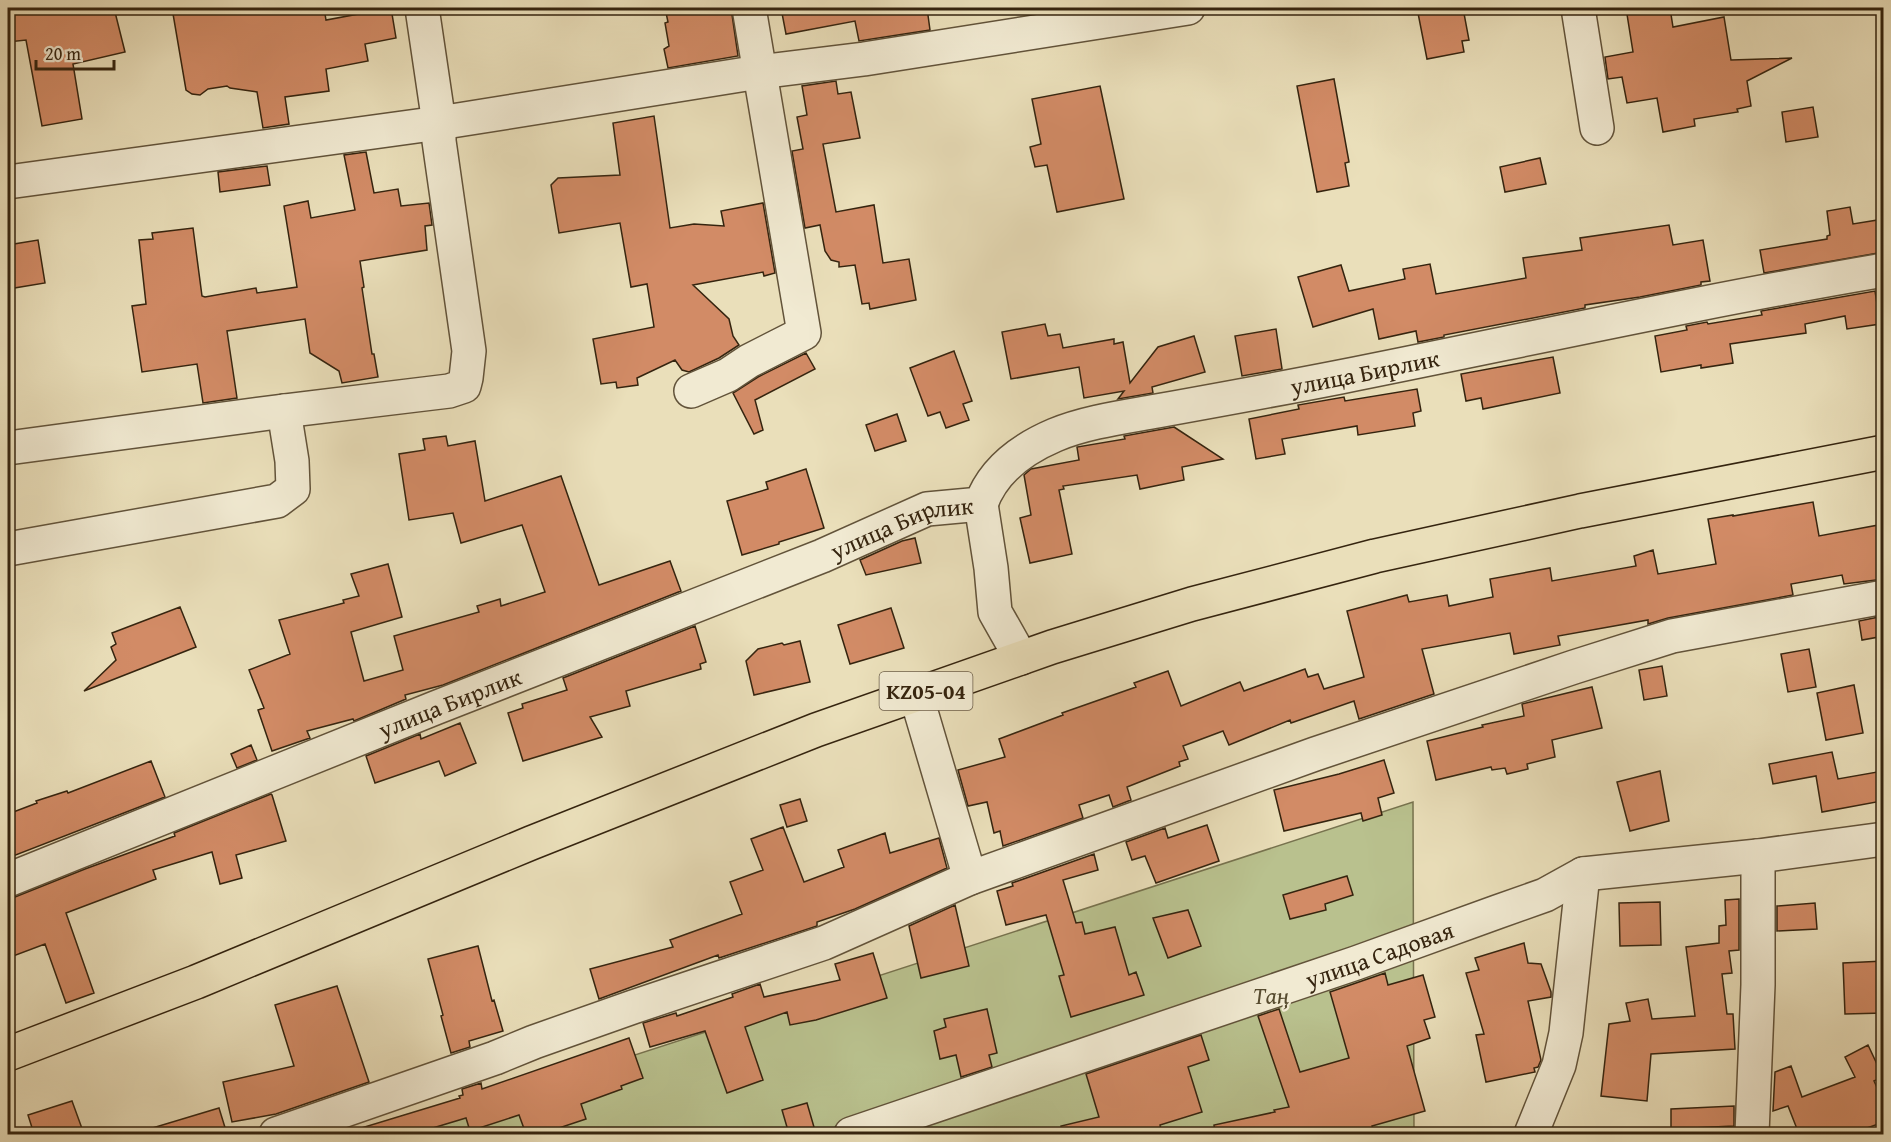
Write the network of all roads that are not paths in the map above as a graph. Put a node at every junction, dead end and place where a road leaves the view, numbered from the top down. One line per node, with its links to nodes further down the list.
1 (422, 8): 6 (street)
2 (749, 8): 5 (street)
3 (1188, 8): 5 (street)
4 (1578, 8): 7 (street)
5 (759, 72): 6 (street); 10 (street)
6 (439, 123): 8 (street); 11 (street)
7 (1597, 128)
8 (8, 183)
9 (1884, 270): 14 (street, улица Бирлик)
10 (691, 391)
11 (284, 411): 12 (street); 15 (street)
12 (8, 448)
13 (1884, 452): 17 (main road, KZ05-04)
14 (981, 504): 17 (street); 23 (street, улица Бирлик)
15 (8, 549)
16 (1884, 597): 22 (street)
17 (1021, 658): 18 (main road, KZ05-04)
18 (916, 695): 22 (street); 24 (main road, KZ05-04)
19 (1884, 839): 20 (street, улица Садовая)
20 (1758, 856): 21 (street, улица Садовая); 29 (street)
21 (1583, 874): 25 (street, улица Садовая); 28 (street)
22 (970, 878): 26 (street)
23 (8, 880)
24 (8, 1054)
25 (907, 1125): 27 (street, улица Садовая)
26 (276, 1134)
27 (851, 1134)
28 (1531, 1134)
29 (1752, 1134)

